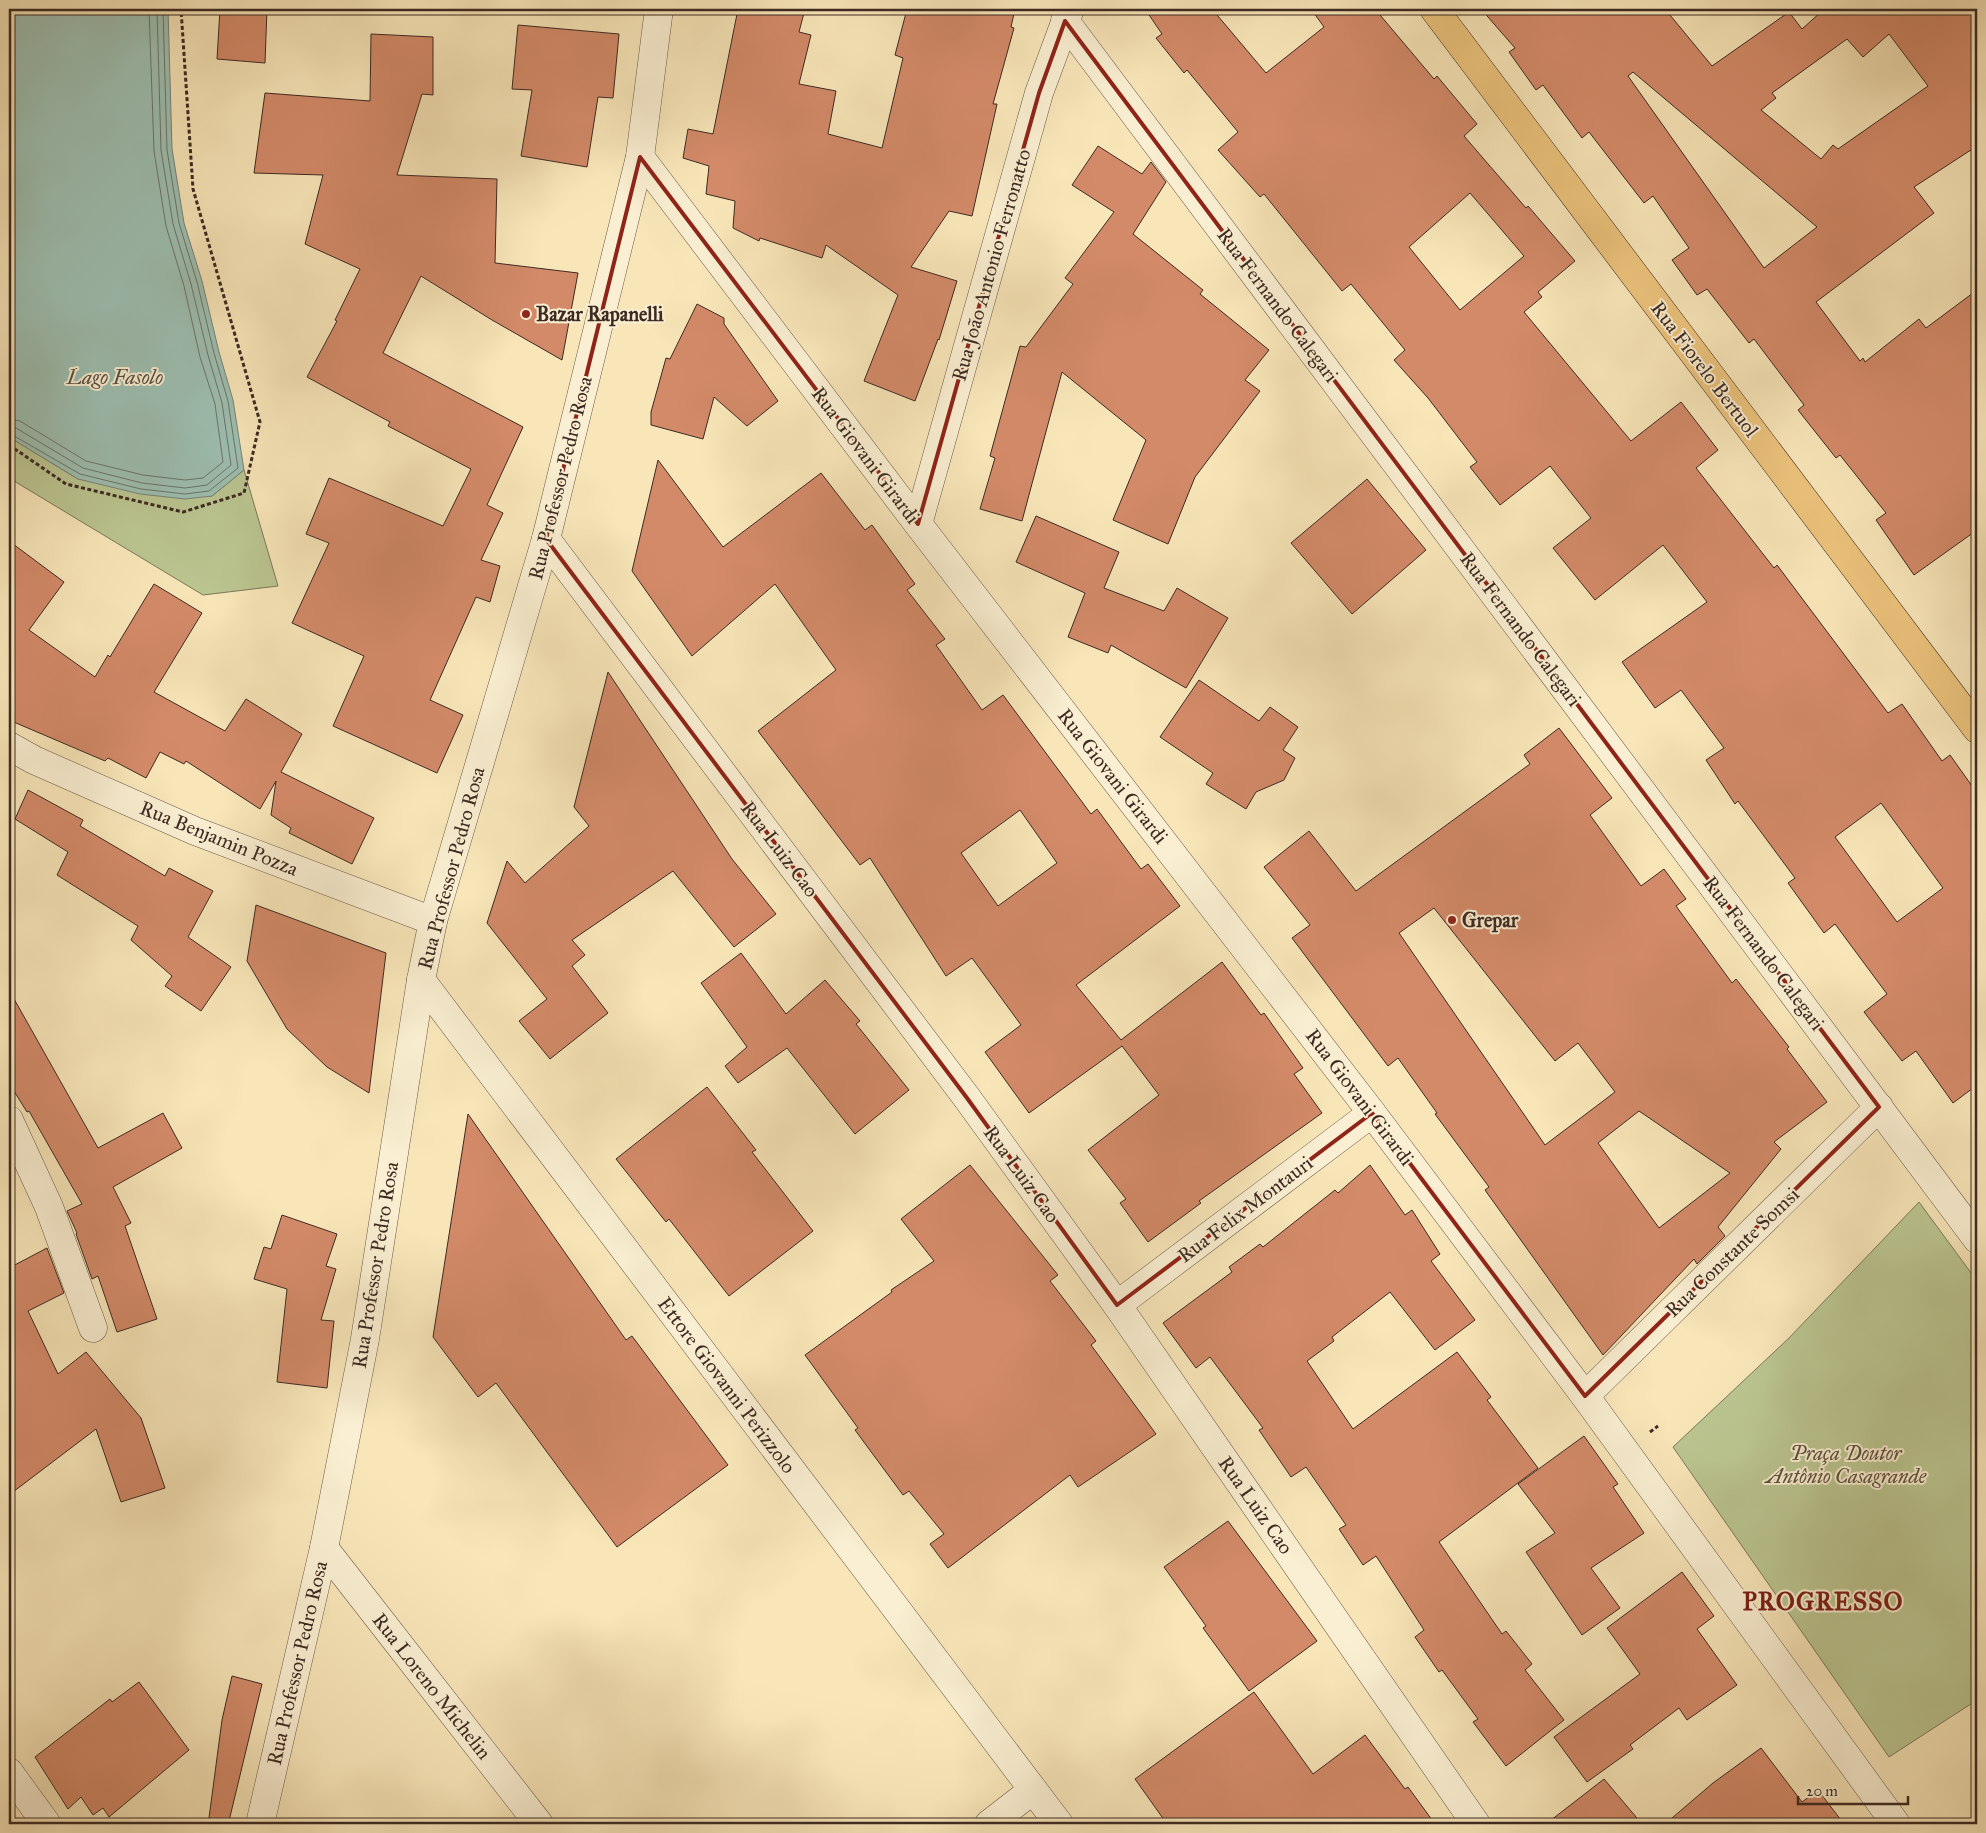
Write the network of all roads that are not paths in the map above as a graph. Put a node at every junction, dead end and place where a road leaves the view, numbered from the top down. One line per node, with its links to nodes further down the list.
1 (659, 9): 4 (street, Rua Professor Pedro Rosa)
2 (1434, 9): 7 (main road, Rua Fiorelo Bertuol)
3 (1068, 15): 5 (street, Rua João Antonio Ferronatto); 11 (street, Rua Fernando Calegari)
4 (640, 157): 5 (street, Rua Giovani Girardi); 6 (street, Rua Professor Pedro Rosa)
5 (918, 524): 12 (street, Rua Giovani Girardi)
6 (546, 539): 9 (street, Rua Professor Pedro Rosa); 15 (street, Rua Luiz Cao)
7 (1977, 729)
8 (9, 746): 9 (street, Rua Benjamin Pozza)
9 (432, 921): 10 (street, Rua Professor Pedro Rosa)
10 (421, 980): 18 (street, Rua Professor Pedro Rosa); 20 (street, Ettore Giovanni Perizzolo)
11 (1880, 1107): 14 (street, Rua Fernando Calegari); 17 (street, Rua Constante Somsi)
12 (1372, 1112): 15 (street, Rua Felix Montauri); 17 (street, Rua Giovani Girardi)
13 (9, 1120): 16 (street)
14 (1977, 1238)
15 (1117, 1305): 26 (street, Rua Luiz Cao)
16 (93, 1328)
17 (1585, 1396): 27 (street, Rua Giovani Girardi)
18 (324, 1548): 22 (street, Rua Professor Pedro Rosa); 23 (street, Rua Loreno Michelin)
19 (9, 1772): 21 (street)
20 (1033, 1790): 24 (street); 25 (street, Ettore Giovanni Perizzolo)
21 (46, 1823)
22 (260, 1824)
23 (540, 1824)
24 (988, 1824)
25 (1059, 1824)
26 (1476, 1824)
27 (1896, 1824)

